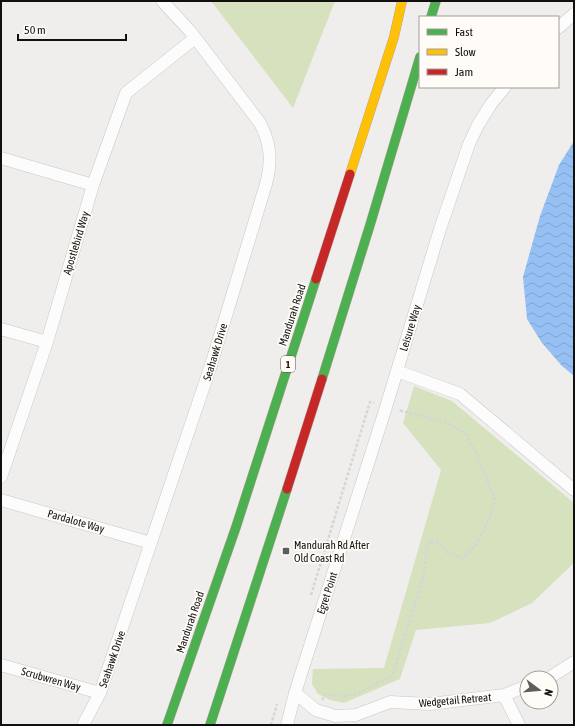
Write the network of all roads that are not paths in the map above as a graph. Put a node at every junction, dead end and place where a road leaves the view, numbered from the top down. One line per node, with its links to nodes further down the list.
1 (162, 1): 7 (street, Seahawk Drive)
2 (402, 1): 27 (highway, Mandurah Road / 1)
3 (436, 1): 5 (highway)
4 (574, 14): 6 (street)
5 (431, 16)
6 (559, 27)
7 (195, 38): 11 (street, Apostlebird Way); 18 (street, Seahawk Drive)
8 (419, 60): 28 (highway)
9 (504, 88): 14 (street, Leisure Way)
10 (1, 158): 11 (street)
11 (93, 185): 13 (street, Apostlebird Way)
12 (1, 329): 13 (street)
13 (47, 342): 15 (street, Apostlebird Way)
14 (397, 371): 16 (street); 24 (street, Egret Point)
15 (1, 477)
16 (574, 490)
17 (1, 500): 18 (street, Pardalote Way)
18 (151, 543): 23 (street, Seahawk Drive)
19 (574, 662): 21 (street)
20 (1, 665): 23 (street, Scrubwren Way)
21 (559, 672)
22 (519, 689): 25 (street, Wedgetail Retreat)
23 (100, 693): 26 (street, Seahawk Drive)
24 (296, 693): 25 (street, Wedgetail Retreat); 29 (street, Egret Point)
25 (504, 695): 30 (street)
26 (84, 725)
27 (167, 725)
28 (210, 725)
29 (287, 725)
30 (519, 725)

